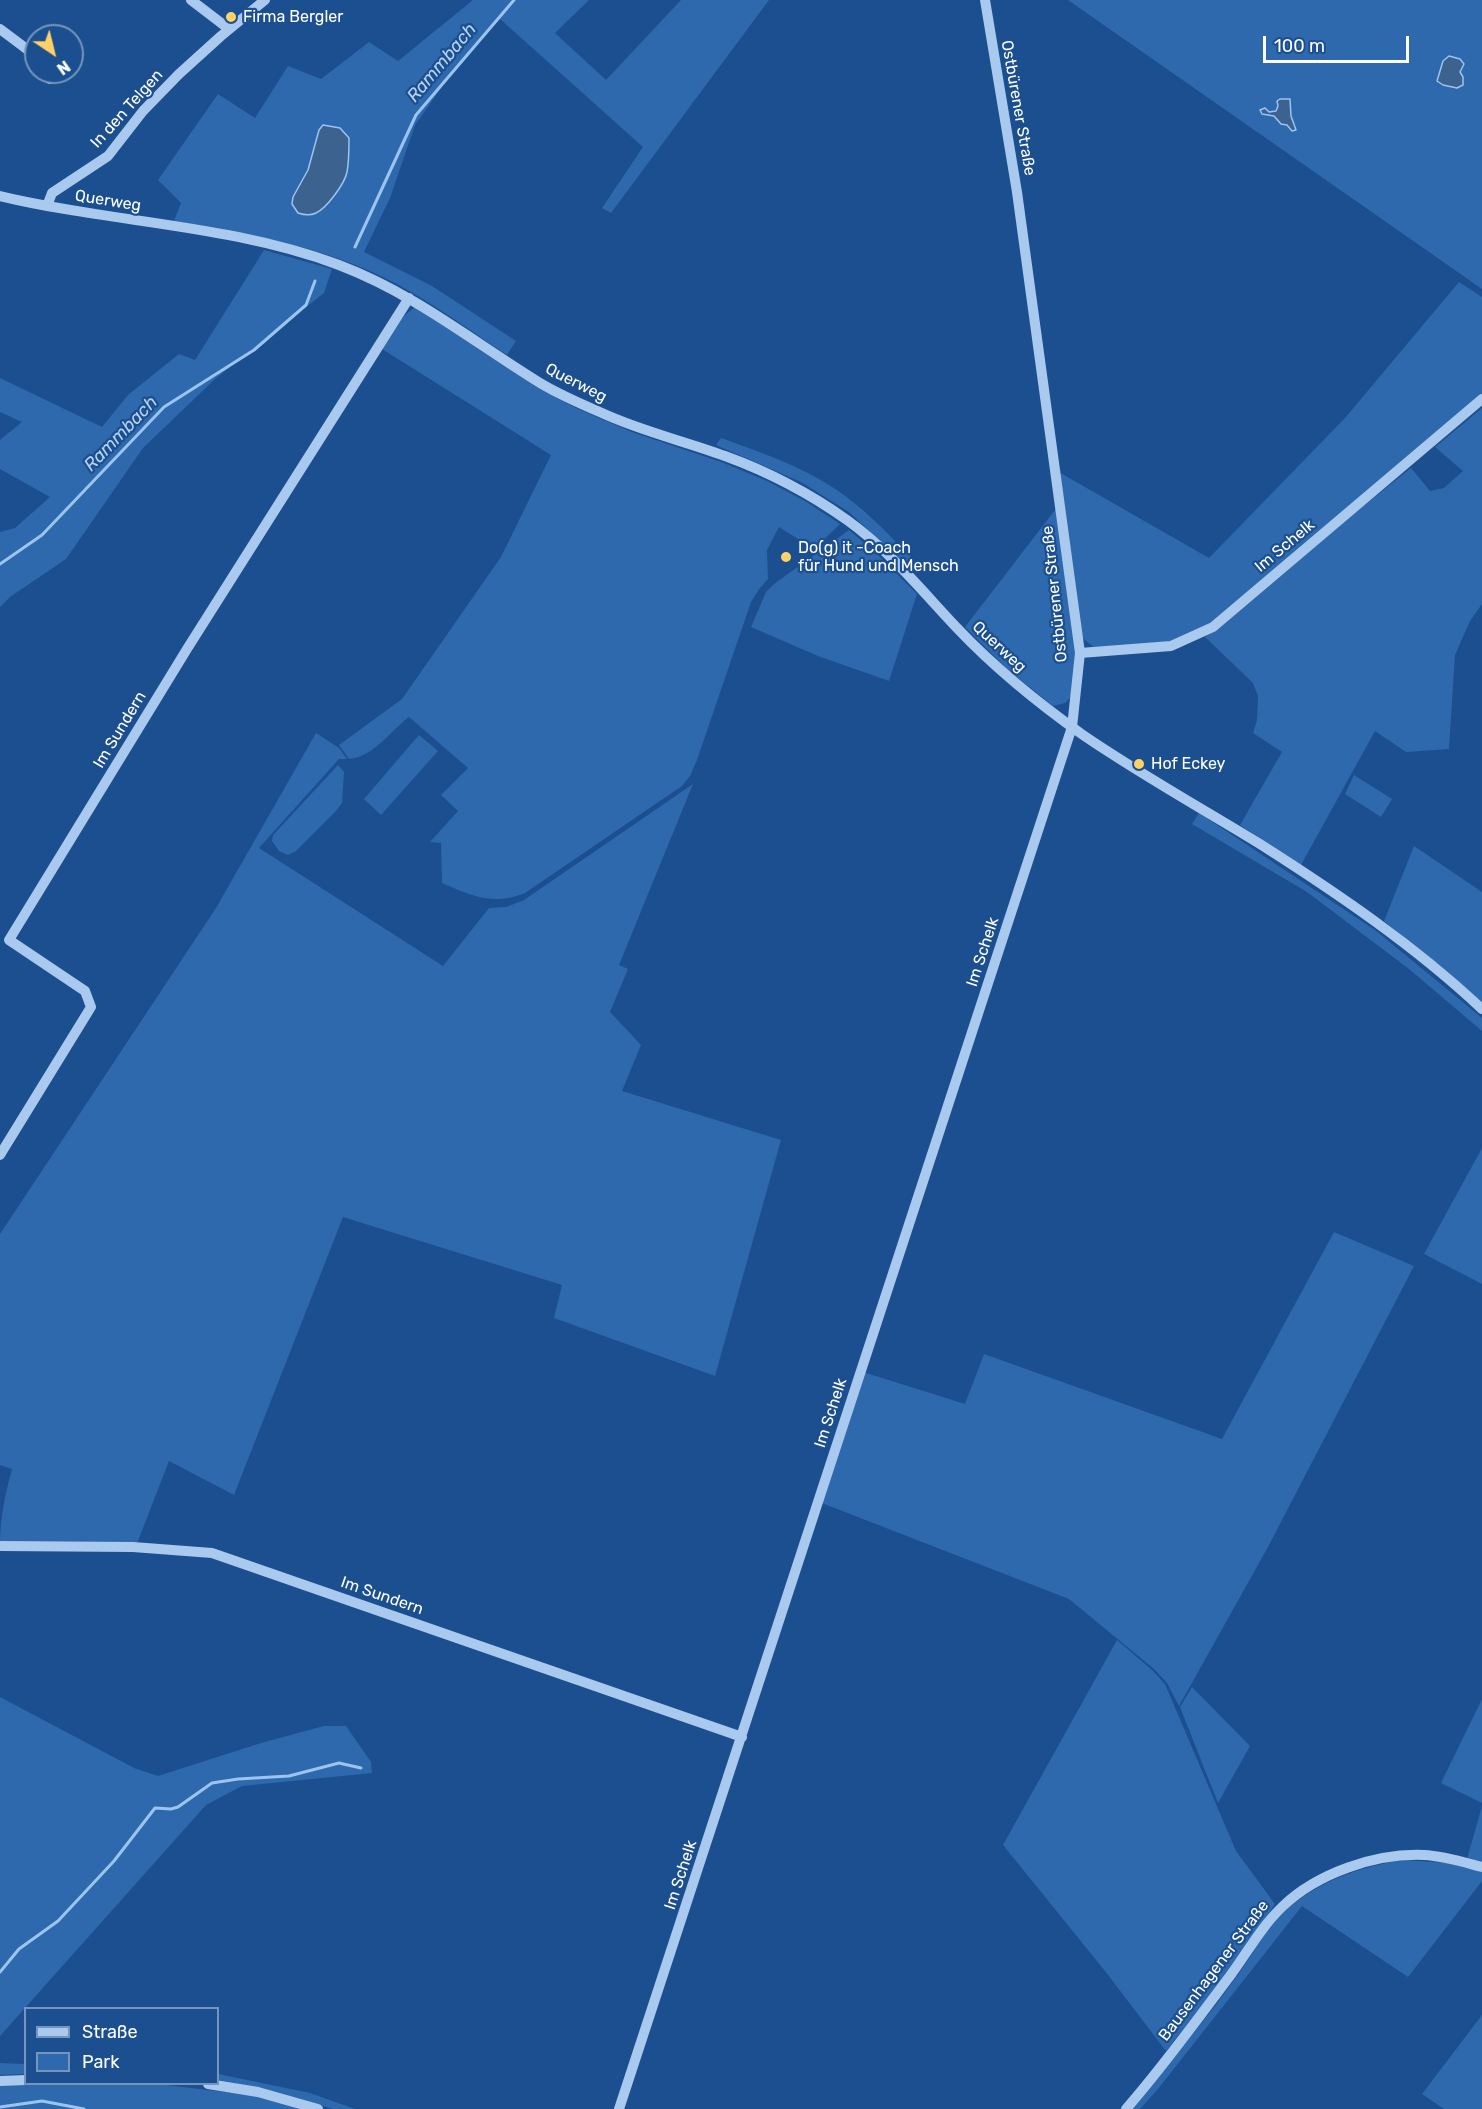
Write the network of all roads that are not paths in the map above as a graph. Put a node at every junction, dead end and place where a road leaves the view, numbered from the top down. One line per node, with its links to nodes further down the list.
1 (191, 0): 5 (street)
2 (265, 0): 5 (street, In den Telgen)
3 (985, 0): 11 (street, Ostbürener Straße)
4 (0, 29): 6 (street)
5 (229, 29): 8 (street, In den Telgen)
6 (24, 47)
7 (0, 196): 8 (street, Querweg)
8 (47, 206): 9 (street, Querweg)
9 (409, 298): 12 (street, Querweg); 14 (street, Im Sundern)
10 (1482, 399): 11 (street, Im Schelk)
11 (1080, 653): 12 (street, Ostbürener Straße)
12 (1072, 727): 13 (street); 16 (street, Im Schelk)
13 (1482, 1009)
14 (0, 1155)
15 (0, 1546): 16 (street, Im Sundern)
16 (742, 1737): 22 (street, Im Schelk)
17 (1482, 1867): 23 (street, Bausenhagener Straße)
18 (24, 2080): 19 (street)
19 (0, 2081)
20 (214, 2085): 21 (street)
21 (318, 2109)
22 (619, 2109)
23 (1126, 2109)

